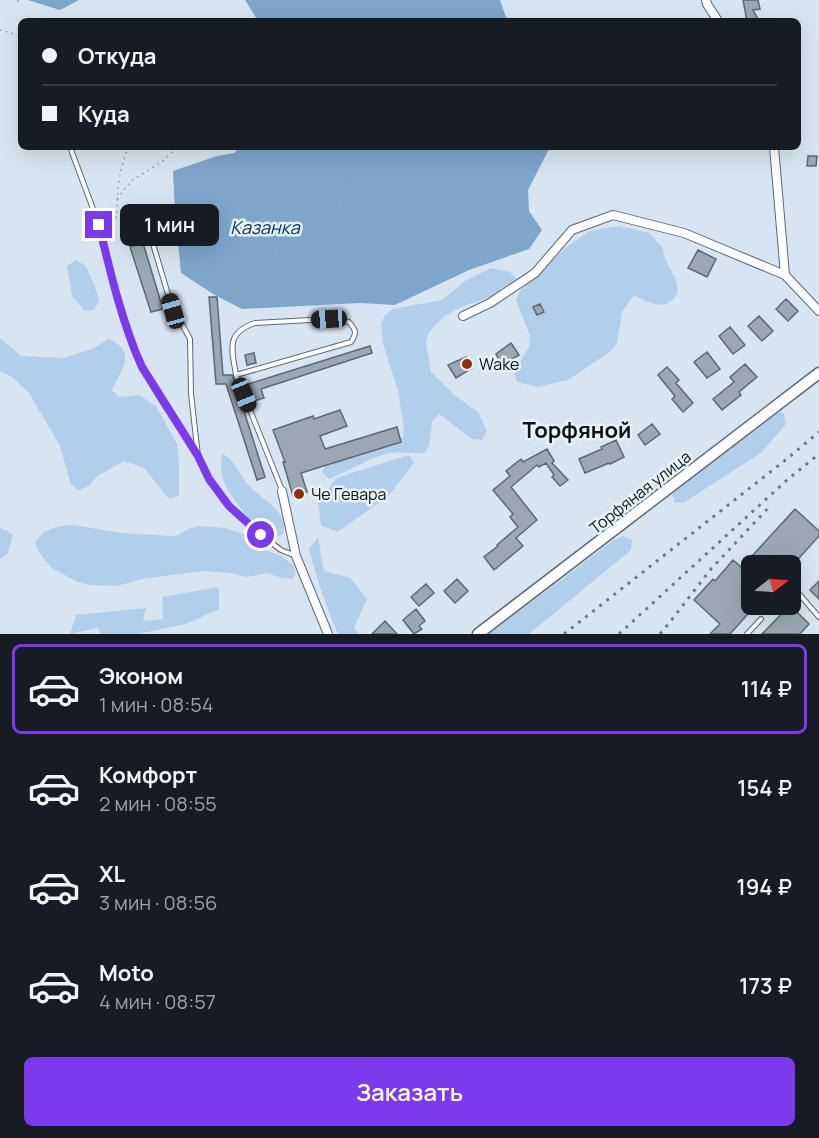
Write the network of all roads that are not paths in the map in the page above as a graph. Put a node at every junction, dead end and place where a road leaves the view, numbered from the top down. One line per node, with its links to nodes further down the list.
1 (706, 0): 2 (street)
2 (716, 18)
3 (71, 150): 11 (lane)
4 (774, 150): 6 (street)
5 (153, 244): 11 (lane)
6 (785, 275): 7 (street); 8 (street)
7 (819, 311)
8 (463, 316)
9 (819, 373): 18 (street, Торфяная улица)
10 (236, 375): 10 (lane); 12 (lane)
11 (198, 456): 13 (lane)
12 (282, 491): 13 (street)
13 (296, 556): 17 (street)
14 (801, 596): 15 (lane)
15 (819, 617)
16 (761, 619): 19 (lane)
17 (328, 634)
18 (478, 634)
19 (747, 634)

